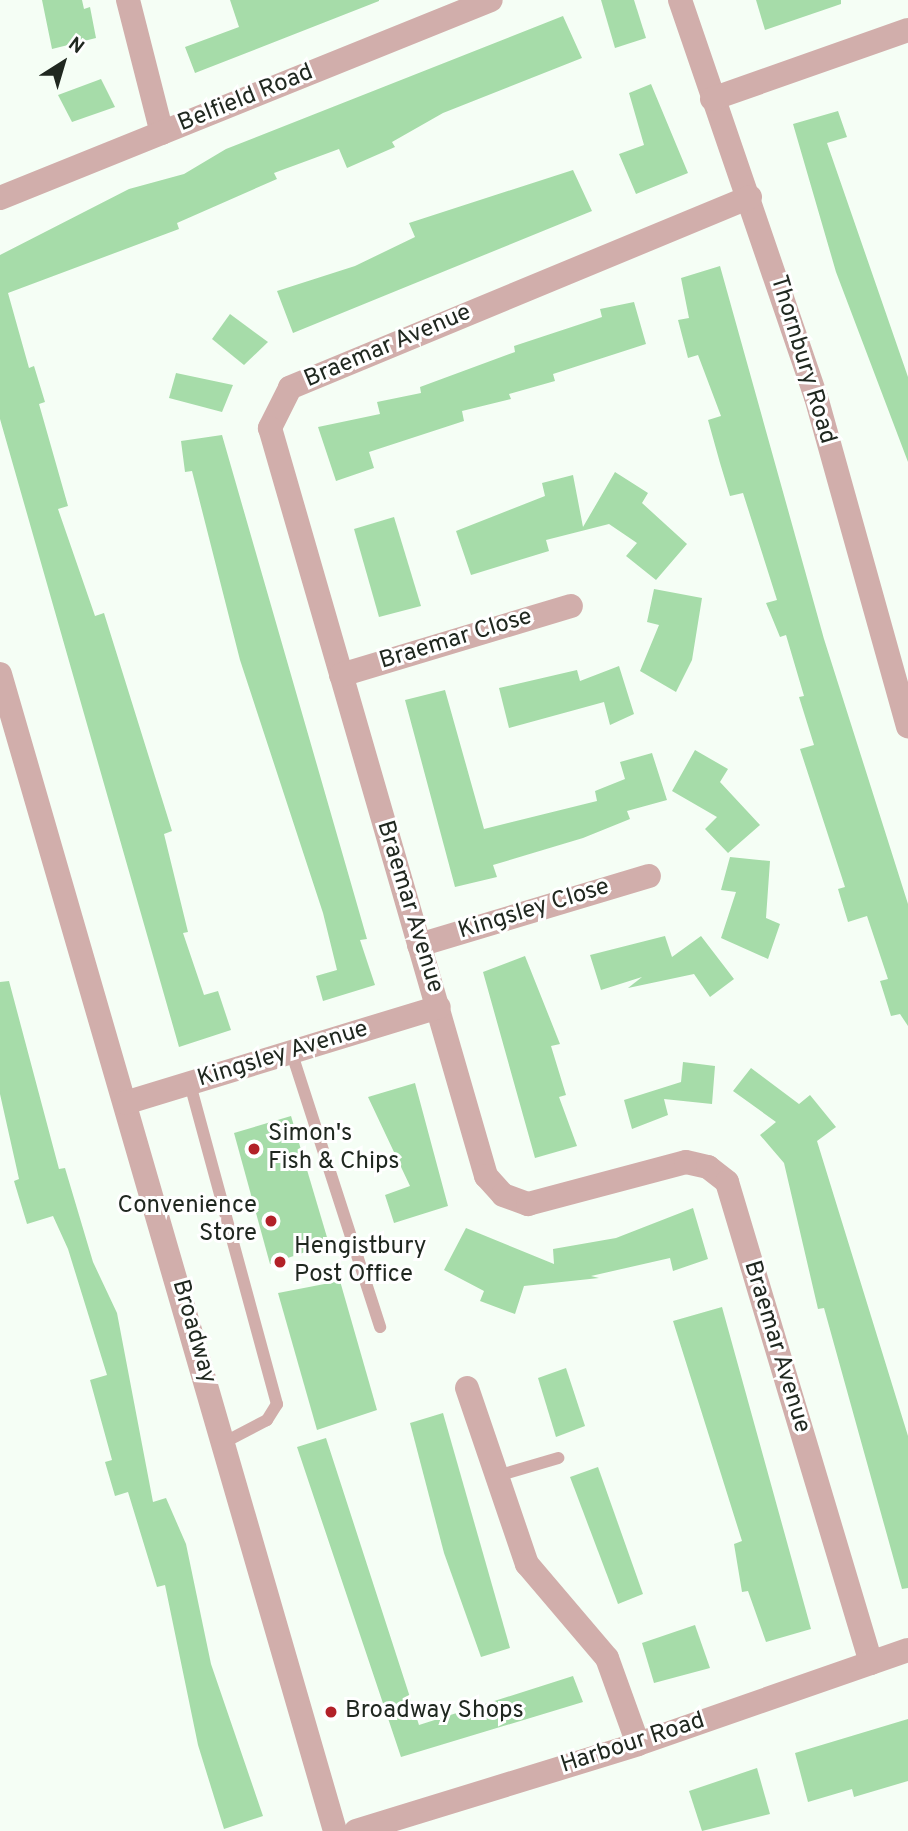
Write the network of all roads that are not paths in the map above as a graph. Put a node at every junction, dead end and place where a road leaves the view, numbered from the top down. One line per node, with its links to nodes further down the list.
1 (128, 0): 6 (street)
2 (491, 0): 6 (street, Belfield Road)
3 (680, 0): 5 (street, Thornbury Road)
4 (908, 30): 5 (street)
5 (712, 99): 7 (street, Thornbury Road)
6 (162, 133): 8 (street, Belfield Road)
7 (750, 197): 11 (street, Braemar Avenue); 12 (street, Thornbury Road)
8 (0, 198)
9 (571, 606): 11 (street, Braemar Close)
10 (0, 674): 18 (street, Broadway)
11 (341, 675): 14 (street, Braemar Avenue)
12 (908, 726)
13 (649, 876): 14 (street, Kingsley Close)
14 (419, 945): 15 (street, Braemar Avenue)
15 (439, 1007): 16 (street, Kingsley Avenue); 25 (street, Braemar Avenue)
16 (292, 1054): 17 (street, Kingsley Avenue); 19 (lane)
17 (190, 1084): 18 (street, Kingsley Avenue); 21 (lane)
18 (125, 1102): 21 (street, Broadway)
19 (380, 1327)
20 (467, 1388): 23 (street)
21 (225, 1442): 27 (street, Broadway)
22 (558, 1458): 23 (lane)
23 (497, 1476): 26 (street)
24 (908, 1650): 25 (street, Harbour Road)
25 (871, 1663): 26 (street, Harbour Road)
26 (638, 1744): 28 (street, Harbour Road)
27 (335, 1831)
28 (356, 1831)

